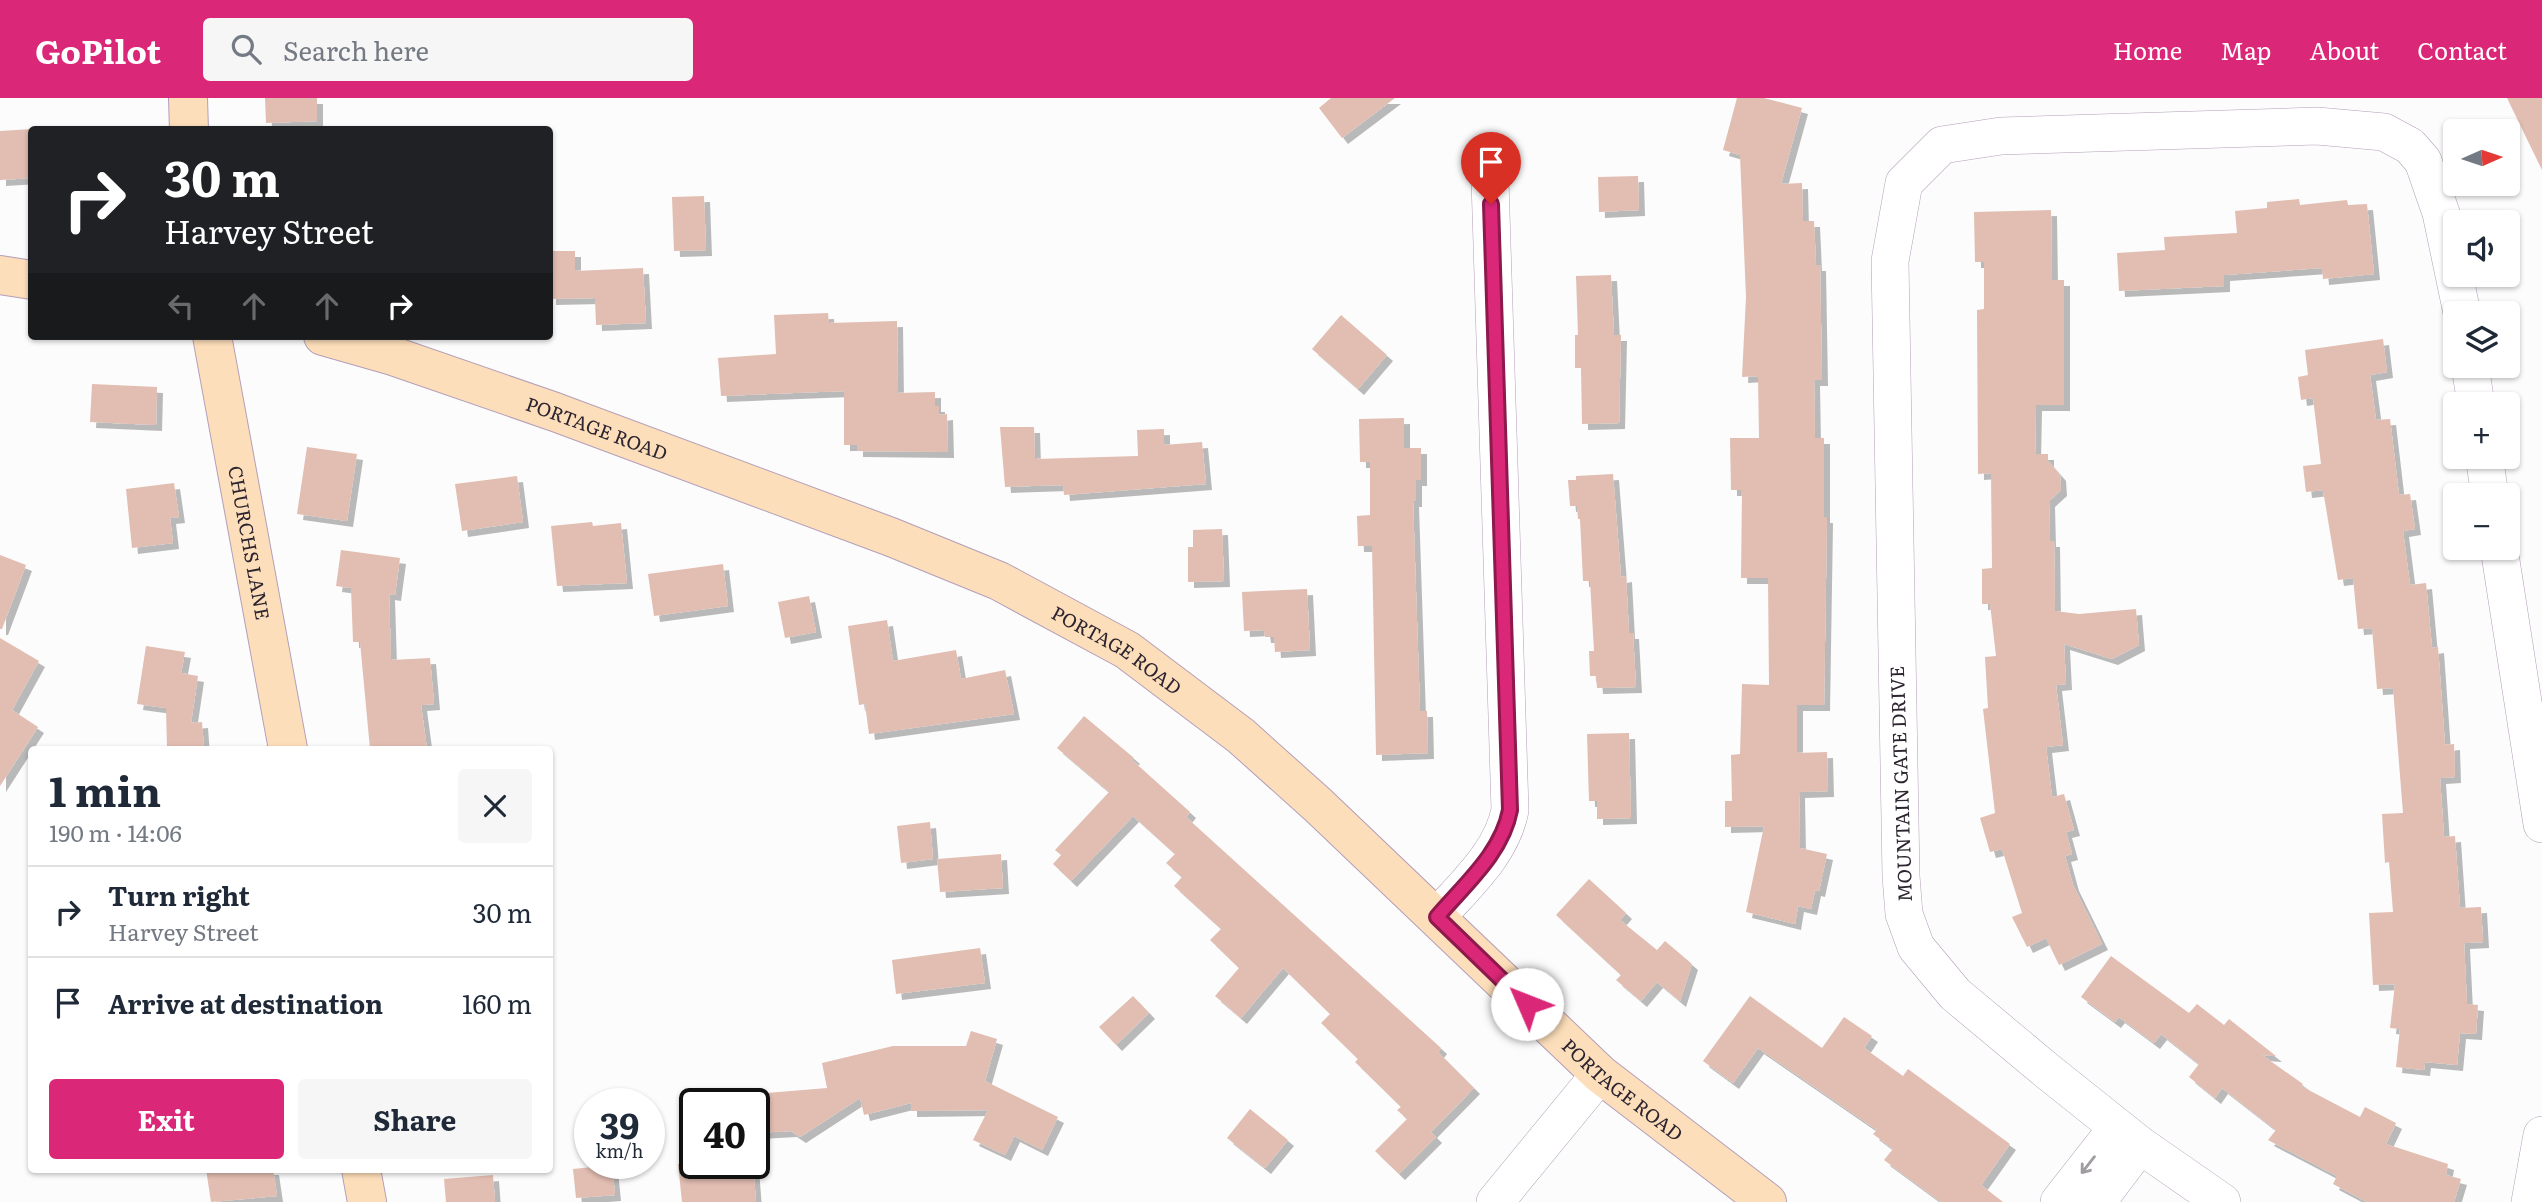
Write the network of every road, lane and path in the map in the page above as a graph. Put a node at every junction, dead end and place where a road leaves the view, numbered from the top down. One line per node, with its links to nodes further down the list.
1 (188, 98): 2 (street)
2 (189, 126)
3 (1490, 181): 12 (street)
4 (0, 275): 5 (street)
5 (28, 279)
6 (2459, 301): 15 (street, MOUNTAIN GATE DRIVE)
7 (213, 340): 10 (street, CHURCHS LANE)
8 (337, 340): 12 (street, PORTAGE ROAD)
9 (2501, 560): 11 (street)
10 (287, 746)
11 (2542, 824)
12 (1437, 917): 13 (street, PORTAGE ROAD)
13 (1600, 1074): 18 (street); 19 (street, PORTAGE ROAD)
14 (2542, 1135): 23 (street)
15 (2128, 1136): 20 (street, one-way to 20); 21 (street); 22 (street, MOUNTAIN GATE DRIVE)
16 (362, 1173): 17 (street)
17 (367, 1202)
18 (1495, 1202)
19 (1767, 1202)
20 (2059, 1202)
21 (2097, 1202)
22 (2222, 1202)
23 (2530, 1202)

